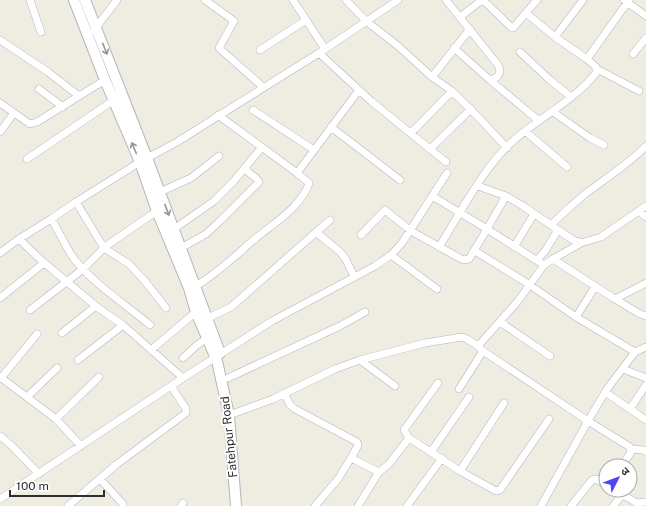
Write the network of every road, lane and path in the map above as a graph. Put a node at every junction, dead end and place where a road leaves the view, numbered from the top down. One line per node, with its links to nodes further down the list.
1 (30, 0): 21 (street)
2 (74, 0): 22 (street)
3 (85, 0): 19 (street)
4 (117, 0): 19 (street)
5 (205, 0): 36 (street)
6 (294, 0): 17 (street)
7 (346, 0): 18 (street)
8 (446, 0): 16 (street)
9 (483, 0): 14 (street); 16 (street)
10 (537, 0): 14 (street)
11 (583, 0): 23 (street)
12 (393, 1): 18 (street)
13 (627, 1): 15 (street); 31 (street)
14 (526, 13): 23 (street)
15 (646, 16)
16 (460, 17): 20 (street)
17 (306, 20): 27 (street); 28 (street)
18 (366, 21): 28 (street); 33 (street)
19 (96, 27): 22 (street); 64 (street, one-way to 64)
20 (470, 29): 26 (street); 35 (street)
21 (41, 32)
22 (88, 37): 34 (street)
23 (555, 37): 31 (street)
24 (646, 38): 30 (street)
25 (0, 40): 41 (street)
26 (454, 48): 33 (street); 35 (street)
27 (260, 50)
28 (322, 51): 36 (street); 38 (street)
29 (520, 52): 42 (street)
30 (633, 54)
31 (587, 59): 32 (street)
32 (597, 69): 40 (street); 42 (street)
33 (432, 77): 39 (street)
34 (105, 80): 41 (street); 43 (street)
35 (490, 80): 51 (street)
36 (263, 88): 50 (street)
37 (39, 89): 45 (street)
38 (359, 90): 52 (street); 55 (street)
39 (452, 91): 46 (street); 55 (street)
40 (638, 91)
41 (79, 96): 45 (street)
42 (571, 97): 48 (street)
43 (114, 100): 63 (street); 64 (street, one-way to 43)
44 (0, 103): 49 (street)
45 (63, 107): 49 (street)
46 (471, 109): 59 (street); 60 (street)
47 (253, 110): 61 (street)
48 (553, 112): 51 (street); 56 (street)
49 (14, 113): 54 (street)
50 (218, 115): 58 (street); 64 (street)
51 (539, 121): 53 (street)
52 (331, 127): 61 (street); 70 (street)
53 (525, 131): 60 (street); 66 (street)
54 (0, 132)
55 (411, 133): 59 (street)
56 (604, 145)
57 (646, 146): 84 (street)
58 (262, 147): 67 (street); 68 (street)
59 (431, 148): 65 (street)
60 (507, 148): 71 (street)
61 (314, 150): 68 (street)
62 (219, 156): 72 (street)
63 (27, 159)
64 (143, 160): 72 (street); 75 (street); 77 (street, Fatehpur Road)
65 (446, 162)
66 (567, 167)
67 (244, 169): 85 (street); 96 (street)
68 (297, 173): 109 (street)
69 (447, 173): 73 (street)
70 (400, 180)
71 (478, 186): 74 (street); 79 (street)
72 (160, 192): 85 (street, one-way to 85)
73 (432, 196): 79 (street); 88 (street)
74 (506, 196): 80 (street); 86 (street)
75 (76, 202): 82 (street); 95 (street)
76 (646, 206): 78 (street)
77 (157, 210): 95 (street); 117 (street, Fatehpur Road)
78 (639, 211): 81 (street); 92 (street)
79 (460, 213): 86 (street); 93 (street)
80 (534, 214): 84 (street); 94 (street)
81 (646, 218)
82 (51, 220): 91 (street); 104 (street)
83 (330, 220): 89 (street)
84 (551, 225): 87 (street)
85 (174, 229): 96 (street)
86 (487, 230): 94 (street); 97 (street)
87 (558, 230): 92 (street); 101 (street)
88 (411, 232): 90 (street); 93 (street); 99 (street)
89 (317, 233): 105 (street); 121 (street)
90 (361, 234)
91 (19, 239): 98 (street); 102 (street)
92 (581, 243): 100 (street)
93 (438, 247): 97 (street)
94 (514, 247): 101 (street)
95 (104, 248): 104 (street); 115 (street)
96 (181, 248): 109 (street)
97 (475, 251): 108 (street)
98 (0, 253)
99 (391, 255): 105 (street); 111 (street)
100 (553, 259): 103 (street); 110 (street)
101 (537, 260): 103 (street)
102 (44, 263): 106 (street); 112 (street)
103 (544, 265): 108 (street)
104 (83, 269): 106 (street); 124 (street)
105 (354, 276): 132 (street)
106 (67, 282): 114 (street); 116 (street)
107 (646, 283): 113 (street)
108 (530, 285): 120 (street); 122 (street)
109 (196, 286): 121 (street)
110 (596, 287): 113 (street); 120 (street)
111 (437, 289)
112 (0, 298)
113 (615, 299): 119 (street)
114 (96, 306): 123 (street); 125 (street)
115 (166, 308)
116 (30, 310)
117 (196, 312): 127 (street, Fatehpur Road); 130 (street)
118 (365, 312): 142 (street)
119 (646, 316)
120 (576, 317): 131 (street)
121 (208, 318): 132 (street)
122 (500, 322): 129 (street); 133 (street)
123 (123, 325): 130 (street); 135 (street)
124 (150, 325)
125 (62, 333)
126 (37, 334): 140 (street)
127 (207, 338): 132 (street, Fatehpur Road); 134 (street)
128 (646, 347): 131 (street)
129 (481, 349): 136 (street); 148 (street); 159 (street)
130 (151, 350): 141 (street)
131 (635, 352): 138 (street)
132 (218, 356): 141 (street); 142 (street); 181 (street, Fatehpur Road)
133 (550, 356)
134 (183, 358)
135 (78, 360)
136 (360, 360): 147 (street); 150 (street)
137 (57, 368): 151 (street)
138 (623, 369): 143 (street); 149 (street)
139 (99, 377): 156 (street)
140 (0, 378): 151 (street)
141 (183, 378): 146 (street)
142 (228, 378): 155 (street)
143 (646, 378)
144 (438, 383): 161 (street)
145 (646, 385): 154 (street)
146 (171, 386): 162 (street); 172 (street)
147 (395, 386)
148 (459, 389)
149 (607, 389): 154 (street); 159 (street)
150 (284, 393): 155 (street); 166 (street)
151 (28, 397): 156 (street)
152 (469, 397): 164 (street)
153 (504, 403): 169 (street)
154 (630, 409): 158 (street)
155 (235, 413): 182 (street)
156 (56, 419): 162 (street)
157 (549, 419): 169 (street)
158 (646, 420)
159 (588, 421): 163 (street); 178 (street)
160 (0, 436): 171 (street)
161 (409, 438): 164 (street); 170 (street)
162 (81, 446): 171 (street)
163 (632, 449): 165 (street); 168 (street)
164 (431, 452): 167 (street)
165 (646, 452)
166 (351, 458): 170 (street); 183 (street)
167 (442, 458): 169 (street); 185 (street)
168 (627, 458)
169 (460, 471)
170 (379, 472): 184 (street)
171 (39, 474): 174 (street)
172 (100, 479): 179 (street); 180 (street)
173 (598, 480): 186 (street)
174 (2, 495)
175 (620, 498): 187 (street)
176 (627, 498): 177 (street)
177 (646, 502)
178 (543, 505)
179 (68, 506)
180 (123, 506)
181 (236, 506)
182 (242, 506)
183 (315, 506)
184 (358, 506)
185 (407, 506)
186 (571, 506)
187 (613, 506)

